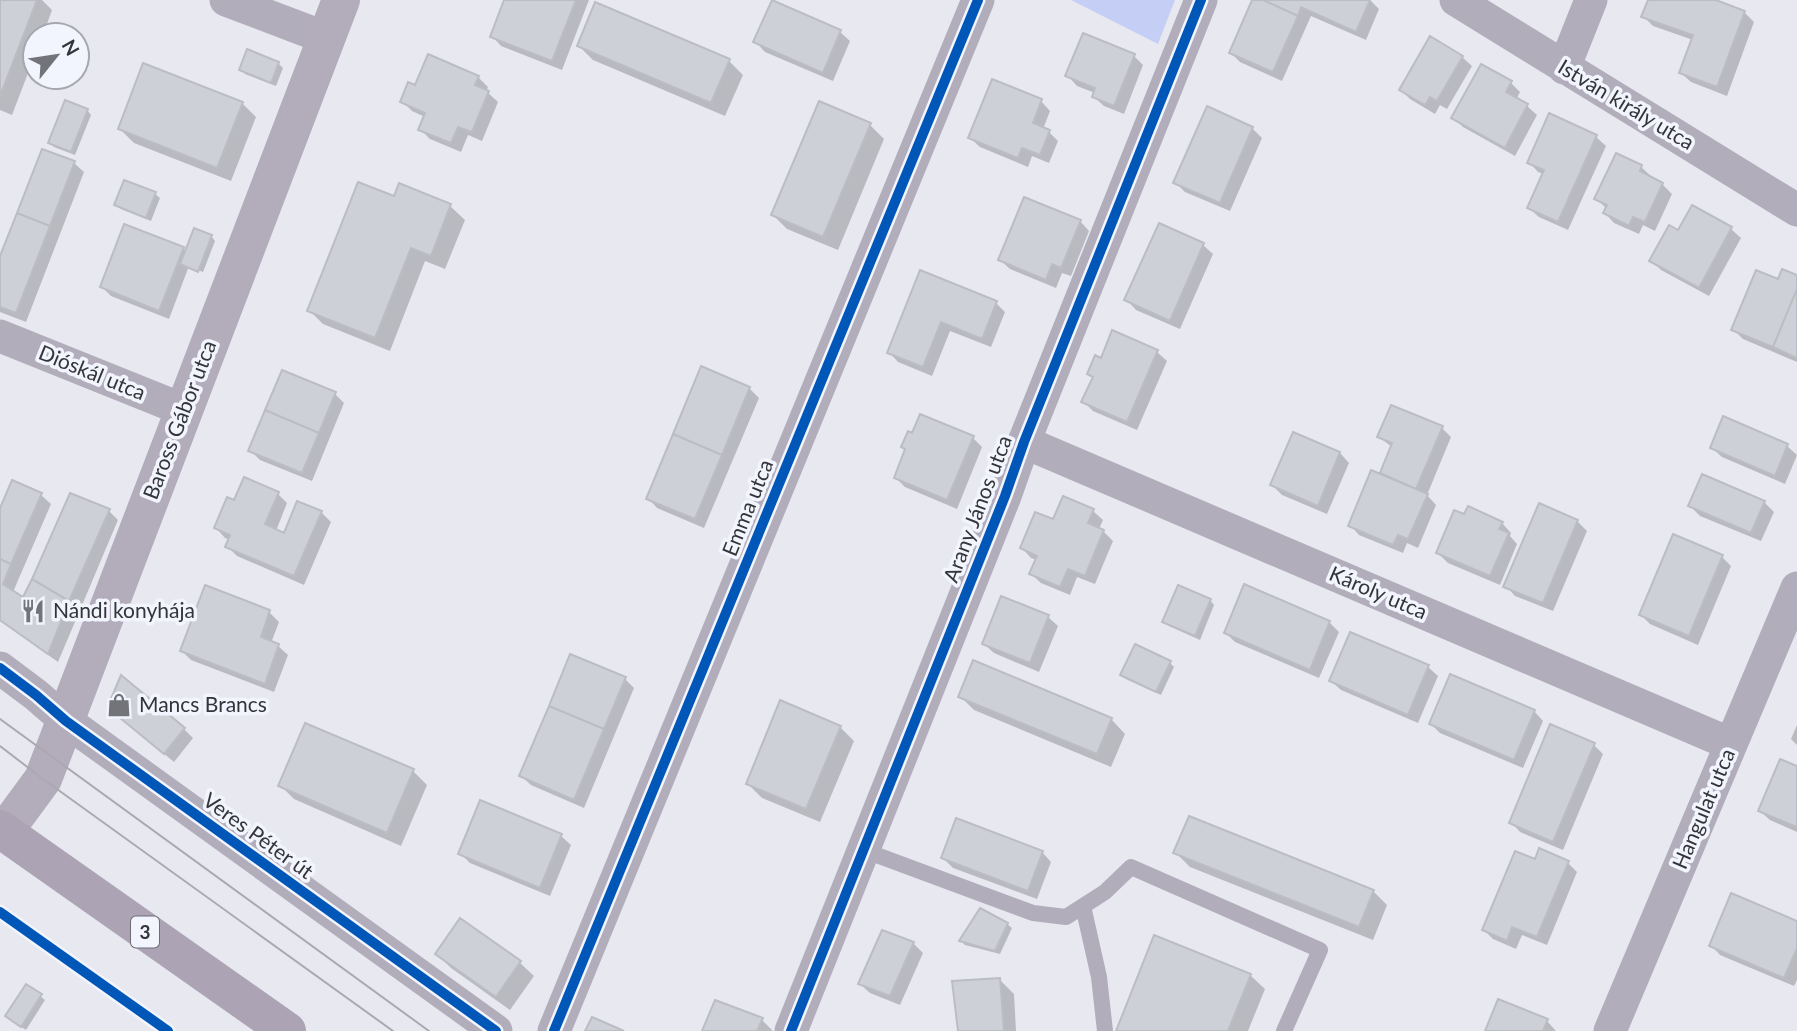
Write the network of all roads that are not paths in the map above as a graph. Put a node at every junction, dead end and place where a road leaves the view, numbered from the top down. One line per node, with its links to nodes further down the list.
1 (226, 0): 7 (street)
2 (341, 0): 7 (street, Baross Gábor utca)
3 (978, 0): 22 (street, Emma utca)
4 (1201, 0): 12 (street, Arany János utca)
5 (1456, 0): 8 (street, István király utca)
6 (1591, 0): 8 (street)
7 (326, 38): 11 (street, Baross Gábor utca)
8 (1564, 68): 9 (street, István király utca)
9 (1797, 210)
10 (0, 336): 11 (street, Dióskál utca)
11 (184, 410): 15 (street, Baross Gábor utca)
12 (1024, 442): 16 (street, Károly utca); 18 (street, Arany János utca)
13 (1797, 588): 16 (street, Hangulat utca)
14 (0, 668): 15 (street, Veres Péter út)
15 (66, 720): 17 (street, Baross Gábor utca); 21 (street, Veres Péter út)
16 (1731, 744): 26 (street, Hangulat utca)
17 (2, 831): 20 (main road, 3)
18 (863, 850): 19 (lane); 23 (street, Arany János utca)
19 (1083, 906): 24 (lane); 25 (lane)
20 (287, 1031)
21 (496, 1031)
22 (554, 1031)
23 (791, 1031)
24 (1105, 1031)
25 (1284, 1031)
26 (1611, 1031)

